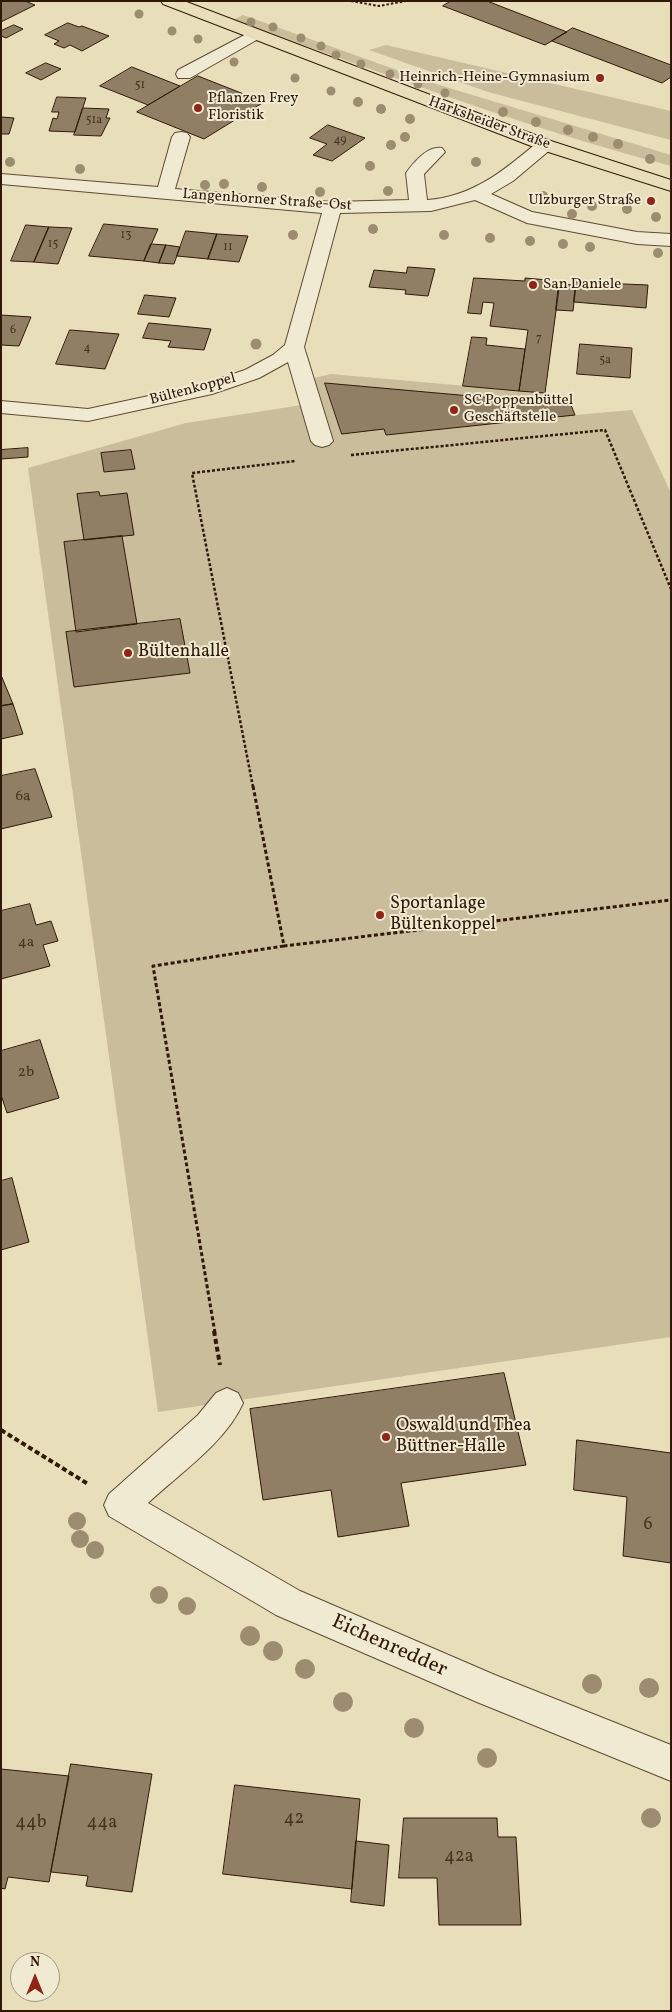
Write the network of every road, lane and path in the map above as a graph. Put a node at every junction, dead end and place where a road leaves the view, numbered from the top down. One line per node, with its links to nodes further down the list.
1 (169, 1): 4 (main road, Harksheider Straße)
2 (351, 1): 3 (path)
3 (406, 1)
4 (254, 35): 5 (street); 7 (main road, Harksheider Straße)
5 (184, 74)
6 (181, 137): 11 (street)
7 (545, 146): 10 (main road, Harksheider Straße); 12 (street, Langenhorner Straße-Ost)
8 (436, 152): 13 (street)
9 (1, 179): 11 (street, Langenhorner Straße-Ost)
10 (671, 186)
11 (164, 193): 14 (street, Langenhorner Straße-Ost)
12 (477, 194): 13 (street, Langenhorner Straße-Ost); 15 (street)
13 (419, 205): 14 (street, Langenhorner Straße-Ost)
14 (332, 208): 16 (street)
15 (671, 240)
16 (294, 347): 17 (street, Bültenkoppel); 18 (street)
17 (1, 407)
18 (322, 441)
19 (347, 455): 21 (path)
20 (298, 460): 23 (path)
21 (671, 589)
22 (671, 900): 23 (path)
23 (284, 946): 24 (path)
24 (226, 1403): 26 (street)
25 (1, 1430): 26 (path)
26 (121, 1505): 27 (street, Eichenredder)
27 (671, 1763)

